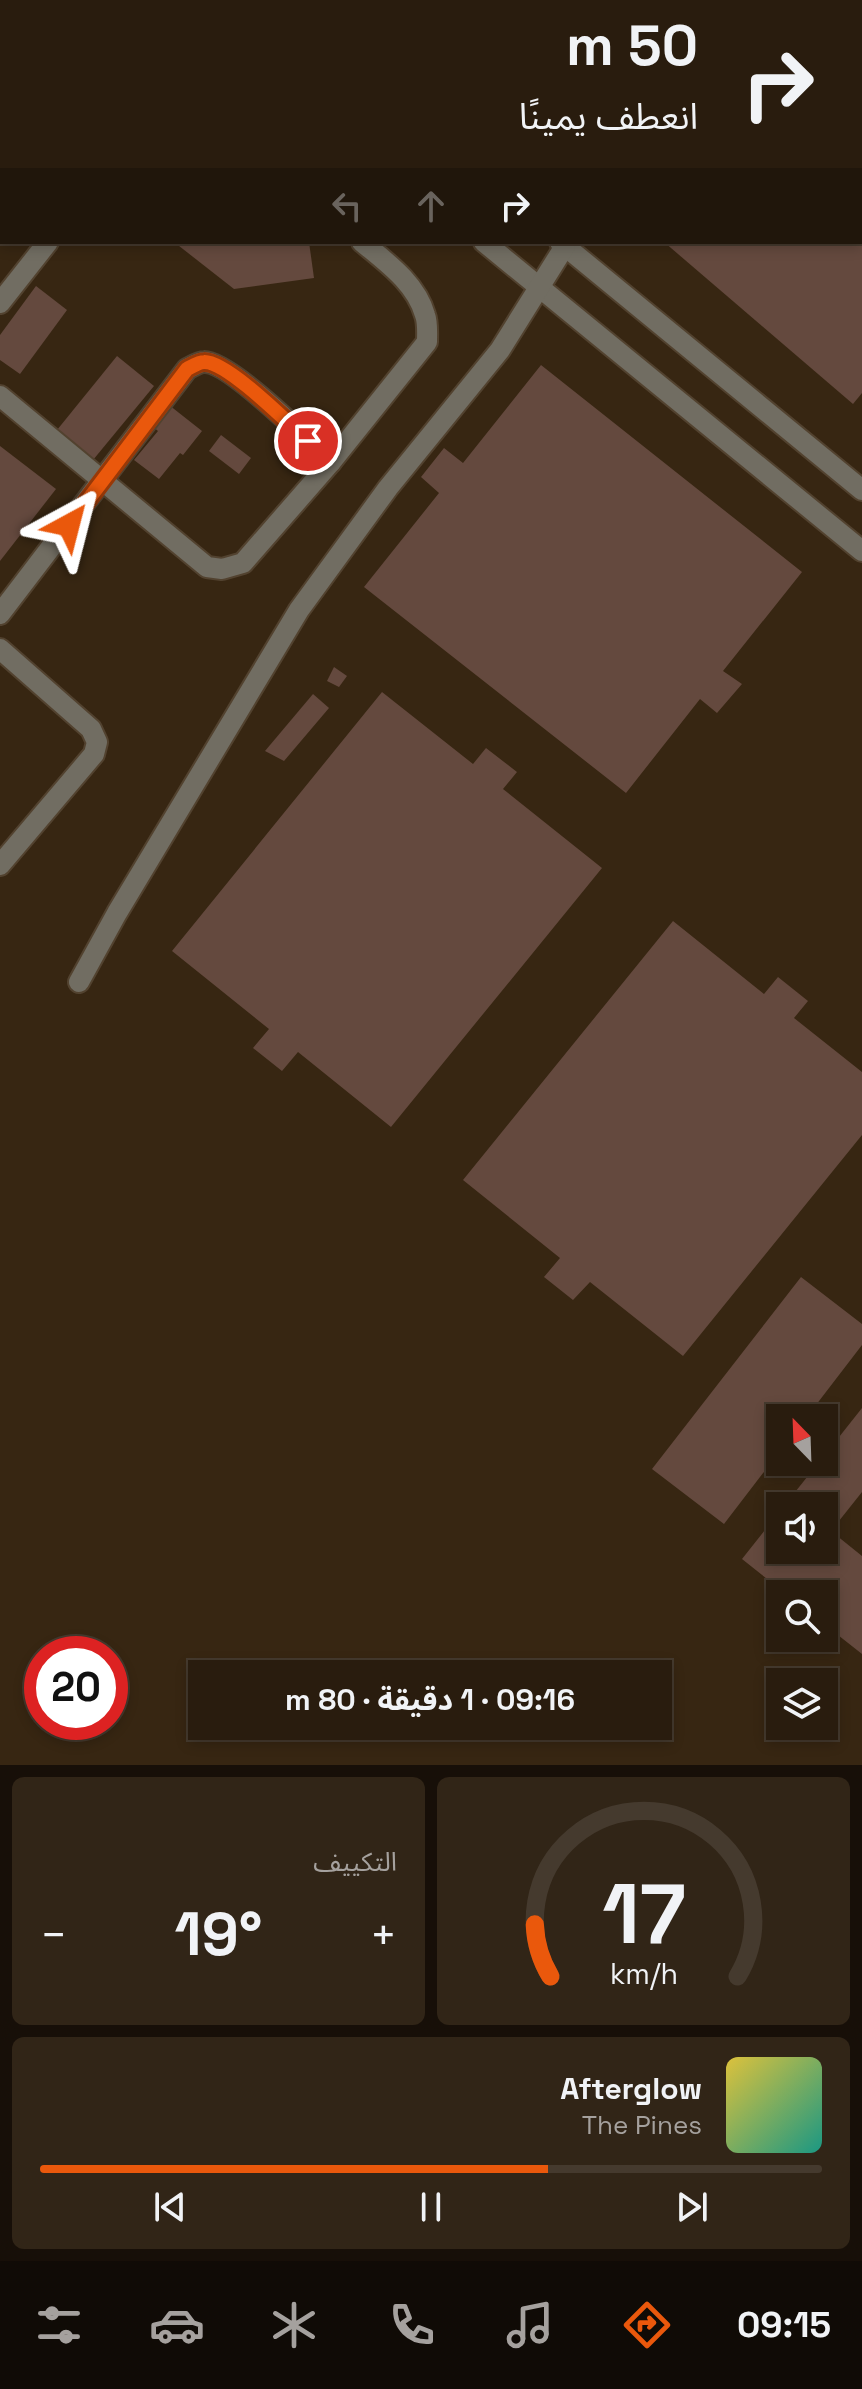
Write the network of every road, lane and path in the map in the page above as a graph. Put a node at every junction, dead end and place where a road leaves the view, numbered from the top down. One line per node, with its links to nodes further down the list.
1 (46, 244): 6 (lane)
2 (364, 244): 8 (lane)
3 (486, 244): 5 (lane)
4 (563, 244): 5 (lane); 10 (lane)
5 (539, 286): 11 (lane); 15 (lane)
6 (0, 303)
7 (0, 396): 9 (lane)
8 (331, 462): 9 (lane); 9 (lane)
9 (104, 481): 12 (lane)
10 (862, 490)
11 (862, 551)
12 (0, 614)
13 (0, 649): 14 (lane)
14 (0, 865)
15 (79, 982)

